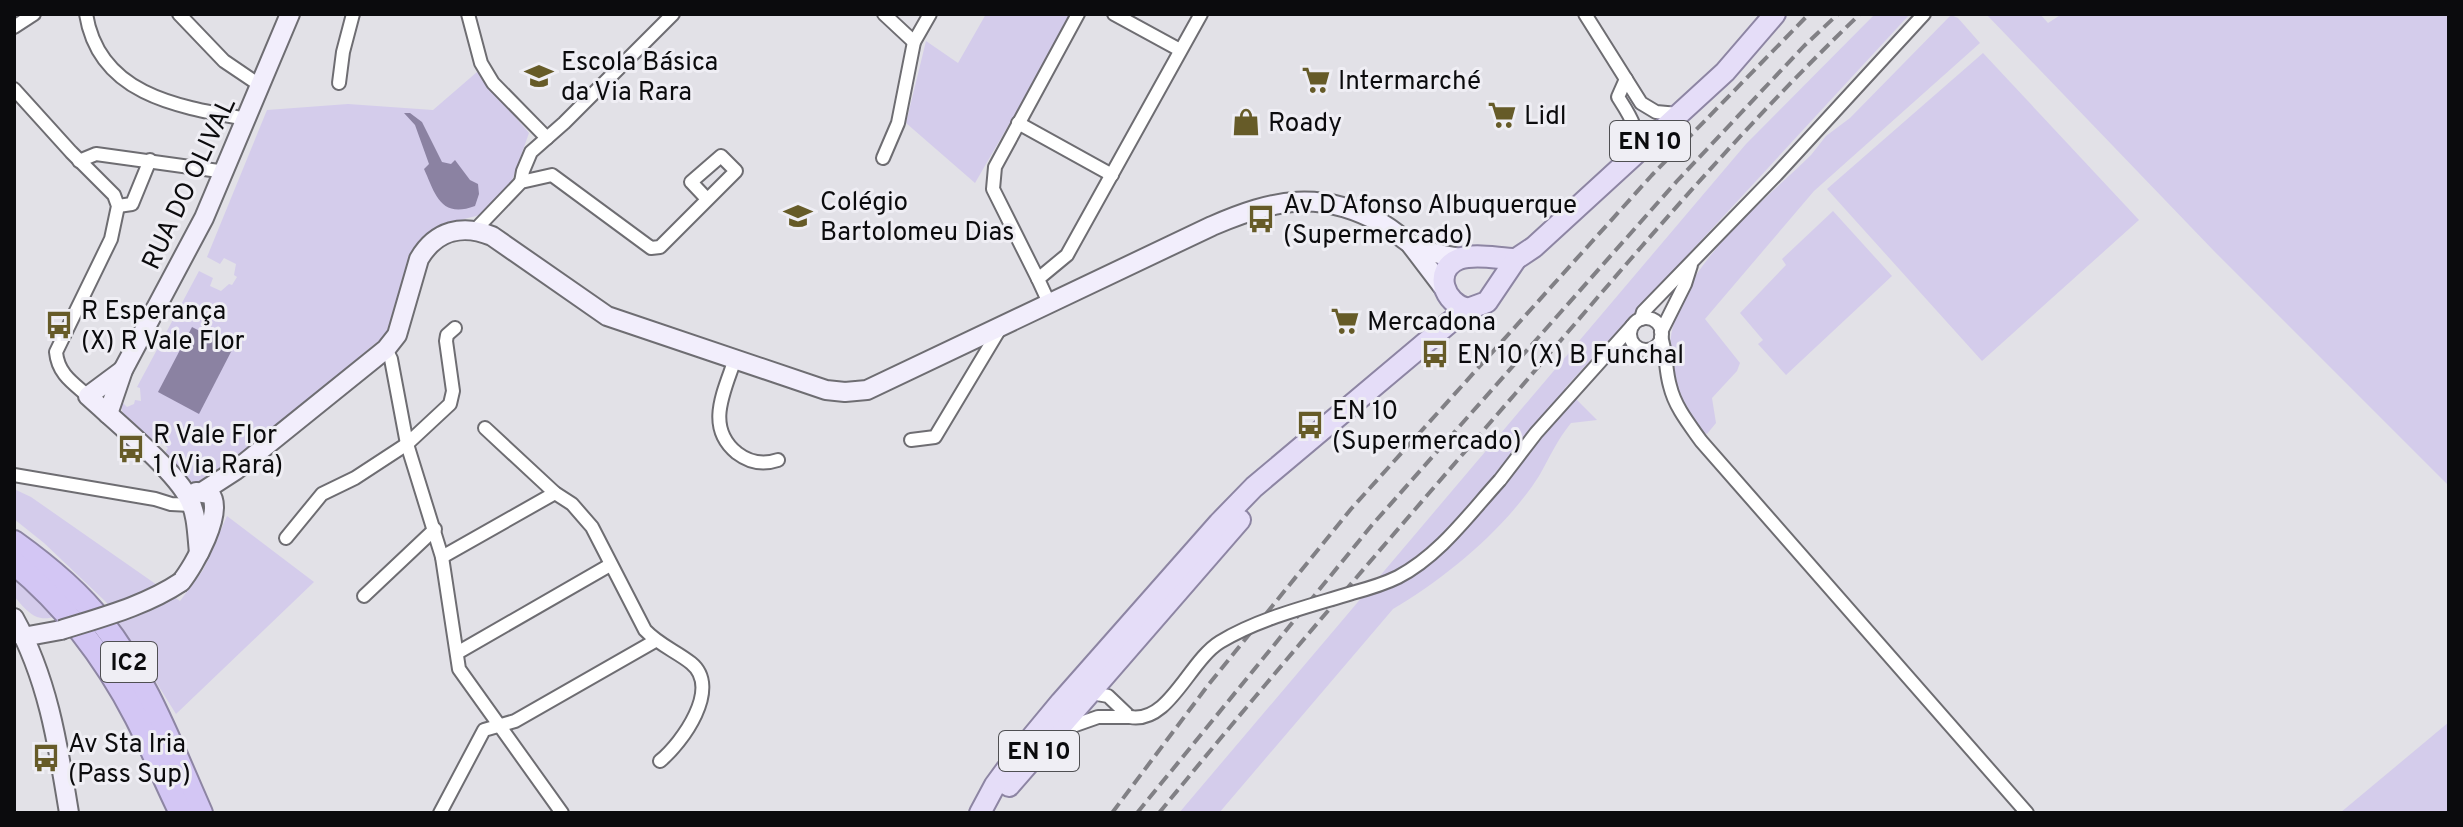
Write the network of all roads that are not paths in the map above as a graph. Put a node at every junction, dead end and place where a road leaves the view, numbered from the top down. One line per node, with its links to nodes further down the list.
1 (34, 14): 16 (street)
2 (86, 14): 24 (street)
3 (179, 14): 21 (street)
4 (290, 14): 21 (main road, RUA DO OLIVAL)
5 (353, 14): 20 (street)
6 (468, 14): 26 (street)
7 (673, 14): 26 (street)
8 (884, 14): 17 (street)
9 (930, 14): 17 (street)
10 (1078, 14): 25 (street)
11 (1114, 14): 18 (street)
12 (1201, 14): 18 (street)
13 (1585, 14): 19 (street)
14 (1775, 14): 23 (main road, EN 10)
15 (1924, 14): 40 (street)
16 (14, 27)
17 (914, 42): 28 (street)
18 (1180, 50): 32 (street)
19 (1626, 79): 23 (street); 27 (street)
20 (339, 83)
21 (261, 86): 24 (main road, RUA DO OLIVAL)
22 (14, 89): 30 (street)
23 (1680, 114): 27 (main road, EN 10)
24 (247, 119): 31 (main road, RUA DO OLIVAL)
25 (1018, 123): 32 (street); 41 (street)
26 (547, 138): 33 (street)
27 (1632, 157): 39 (main road, EN 10)
28 (883, 158)
29 (150, 160): 30 (street); 31 (street); 35 (street)
30 (79, 161): 35 (street)
31 (226, 172): 58 (main road, RUA DO OLIVAL)
32 (1112, 175): 41 (street)
33 (521, 182): 34 (street); 36 (street)
34 (707, 199)
35 (116, 200): 59 (street)
36 (476, 229): 52 (main road); 54 (main road)
37 (1409, 243): 38 (main road); 42 (main road); 44 (main road)
38 (1467, 258): 39 (main road); 42 (main road, EN 10); 43 (main road)
39 (1516, 259): 43 (main road, EN 10)
40 (1692, 262): 46 (street); 48 (street)
41 (1038, 279): 44 (street)
42 (1444, 290): 45 (main road); 49 (main road, EN 10)
43 (1494, 291): 45 (main road, EN 10)
44 (1050, 305): 50 (main road)
45 (1468, 309): 49 (main road, EN 10)
46 (1636, 322): 48 (street); 51 (street); 55 (street)
47 (455, 328): 64 (street)
48 (1661, 334): 53 (street); 56 (street)
49 (1429, 339): 62 (main road, EN 10)
50 (975, 345): 54 (main road); 57 (street); 57 (street)
51 (1635, 346): 53 (street); 55 (street)
52 (386, 349): 64 (street); 70 (main road)
53 (1651, 349): 56 (street)
54 (735, 359): 65 (street)
55 (1603, 359): 86 (street, bridge)
56 (1666, 366): 97 (street)
57 (976, 369): 63 (street)
58 (123, 370): 59 (main road, RUA DO OLIVAL); 60 (main road, RUA DO OLIVAL)
59 (88, 396): 60 (main road)
60 (108, 414): 67 (main road)
61 (485, 428): 68 (street)
62 (1315, 437): 82 (main road, EN 10); 83 (main road, EN 10)
63 (911, 440)
64 (407, 444): 71 (street); 72 (street)
65 (778, 460)
66 (14, 475): 69 (street)
67 (177, 481): 69 (street); 70 (main road)
68 (555, 493): 74 (street); 76 (street)
69 (155, 499): 70 (street)
70 (201, 503): 79 (main road, bridge)
71 (435, 529): 74 (street); 77 (street)
72 (286, 538)
73 (14, 542): 92 (highway, IC2)
74 (442, 557): 81 (street)
75 (14, 563): 91 (highway, IC2)
76 (610, 565): 80 (street); 81 (street)
77 (364, 596)
78 (14, 618): 79 (main road)
79 (19, 638): 90 (main road)
80 (655, 641): 87 (street); 89 (street)
81 (457, 653): 87 (street)
82 (1095, 662): 84 (street); 85 (main road, EN 10)
83 (1117, 663): 84 (main road, EN 10); 86 (street)
84 (1091, 692): 85 (street); 86 (street); 88 (main road, EN 10)
85 (1061, 702): 95 (main road, EN 10)
86 (1121, 711): 88 (street)
87 (501, 724): 93 (street); 94 (street)
88 (1051, 738): 96 (main road, EN 10)
89 (660, 761)
90 (69, 813)
91 (181, 813)
92 (201, 813)
93 (440, 813)
94 (562, 813)
95 (980, 813)
96 (989, 813)
97 (2027, 813)

